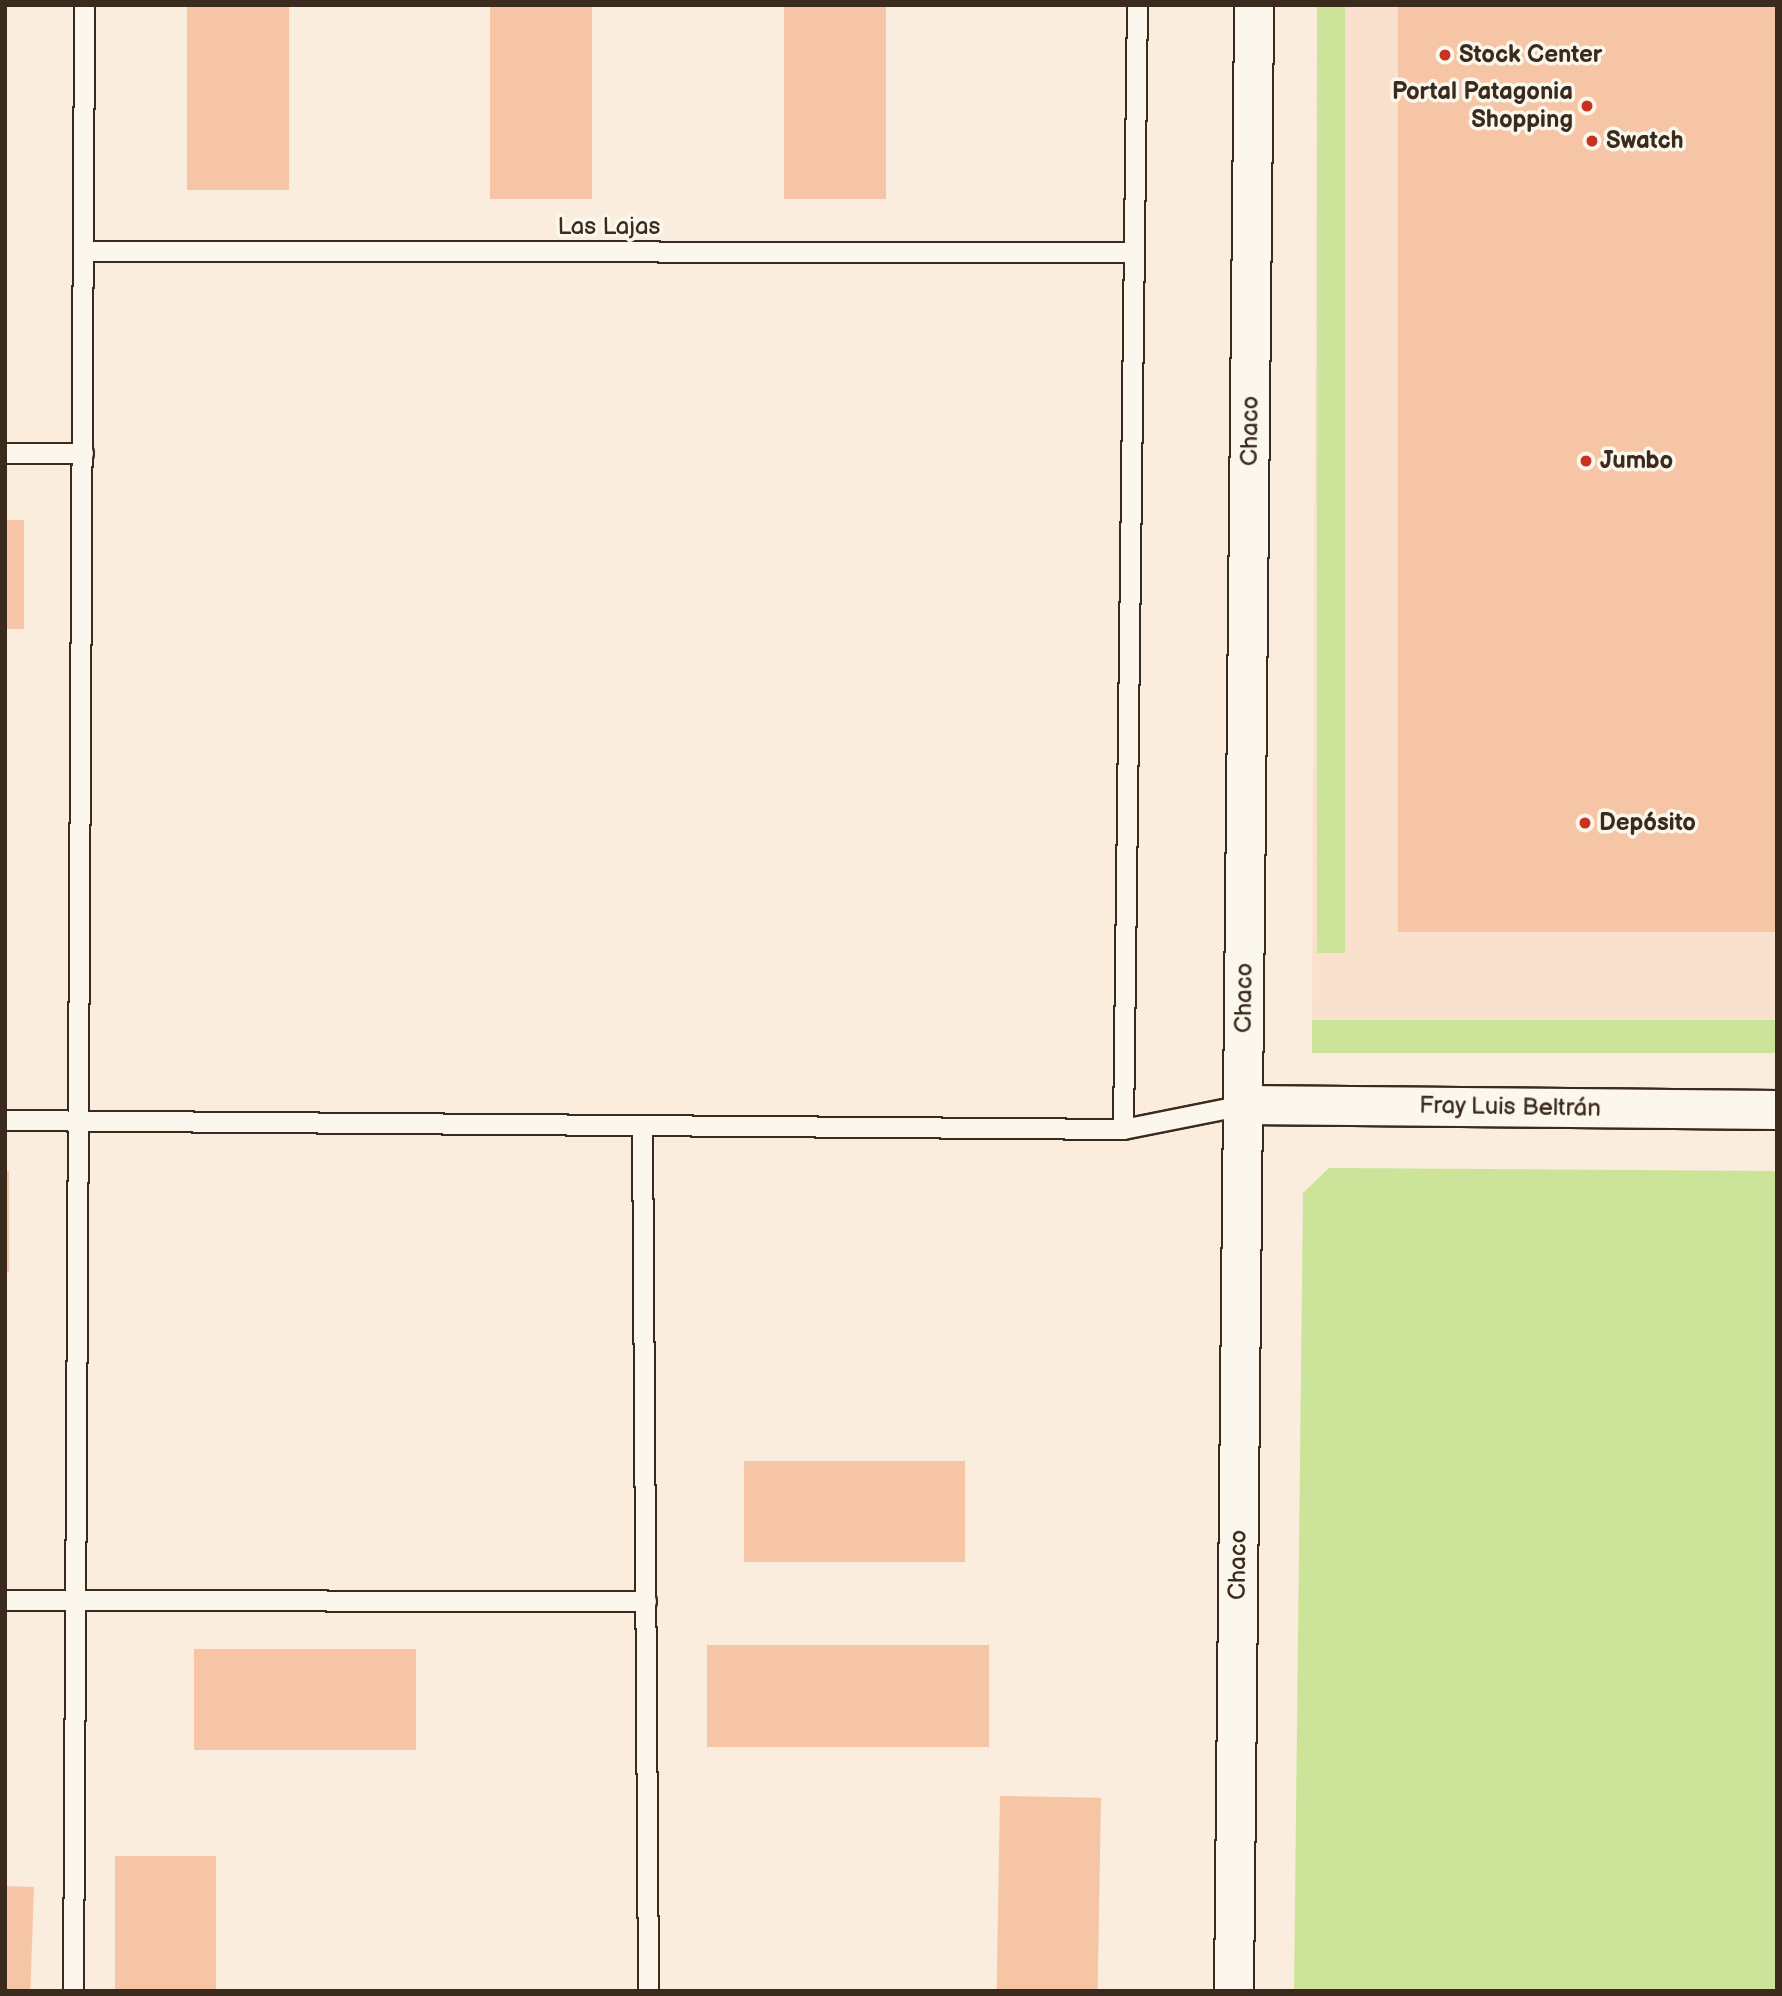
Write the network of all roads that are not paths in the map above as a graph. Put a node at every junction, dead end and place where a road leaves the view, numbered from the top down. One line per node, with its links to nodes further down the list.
1 (84, 5): 4 (lane)
2 (1136, 5): 5 (lane)
3 (1254, 5): 8 (street, Chaco)
4 (84, 251): 5 (lane, Las Lajas); 7 (lane)
5 (1133, 252): 13 (lane)
6 (5, 453): 7 (lane)
7 (83, 453): 11 (lane)
8 (1243, 1105): 9 (street, Fray Luis Beltrán); 13 (lane); 19 (street, Chaco)
9 (1777, 1110)
10 (5, 1120): 11 (lane)
11 (80, 1121): 12 (lane); 15 (lane)
12 (642, 1126): 13 (lane); 16 (lane)
13 (1124, 1129)
14 (5, 1600): 15 (lane)
15 (76, 1600): 16 (lane); 17 (lane)
16 (646, 1601): 18 (lane)
17 (74, 1991)
18 (648, 1991)
19 (1234, 1991)

